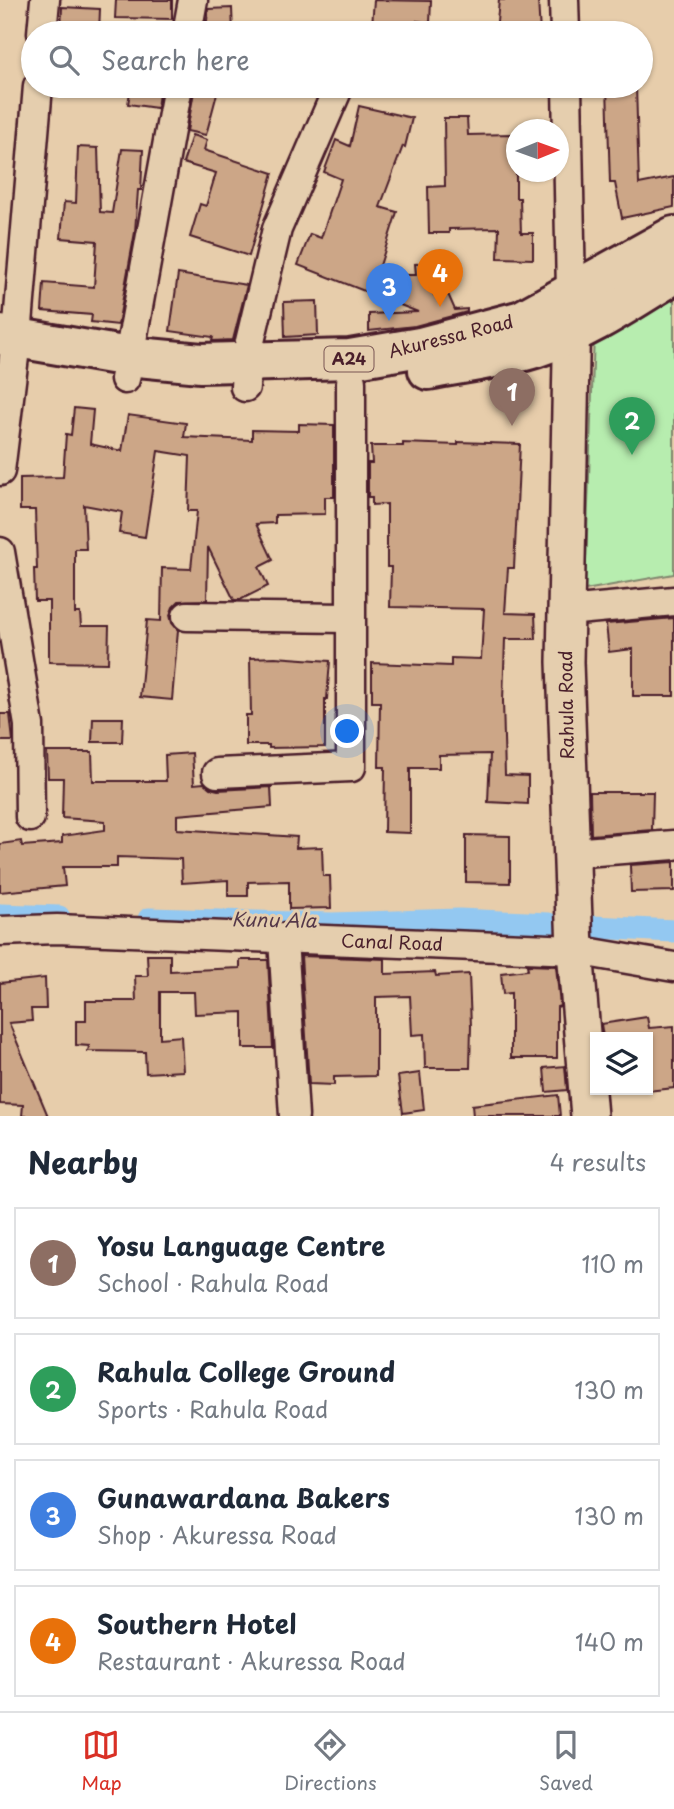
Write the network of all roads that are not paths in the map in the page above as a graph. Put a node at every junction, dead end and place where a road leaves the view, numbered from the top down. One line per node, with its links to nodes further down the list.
1 (45, 0): 4 (street)
2 (193, 0): 5 (street)
3 (564, 0): 6 (street)
4 (43, 21)
5 (189, 21)
6 (565, 21)
7 (37, 98): 15 (street)
8 (176, 98): 16 (street)
9 (334, 98): 17 (street)
10 (566, 98): 13 (street)
11 (674, 236): 13 (highway, Akuressa Road / A24)
12 (674, 274): 14 (highway, Akuressa Road / A24)
13 (571, 293): 14 (main road, Rahula Road); 17 (highway, Akuressa Road / A24)
14 (572, 334): 18 (highway, Akuressa Road / A24); 22 (main road, Rahula Road)
15 (8, 348): 16 (highway, Akuressa Road / A24); 19 (street)
16 (126, 367): 17 (highway, Akuressa Road / A24)
17 (245, 375): 18 (highway, Akuressa Road / A24)
18 (351, 382): 24 (street)
19 (0, 471)
20 (0, 552): 26 (street)
21 (674, 601): 22 (street)
22 (566, 611): 28 (main road, Rahula Road)
23 (187, 616): 24 (street)
24 (349, 618): 25 (street)
25 (217, 773)
26 (30, 817)
27 (674, 845): 28 (street)
28 (571, 853): 31 (main road, Rahula Road)
29 (0, 931): 30 (street, Canal Road)
30 (283, 939): 31 (street, Canal Road); 33 (street)
31 (575, 950): 32 (street, Canal Road); 34 (main road, Rahula Road)
32 (674, 967)
33 (294, 1116)
34 (589, 1116)

